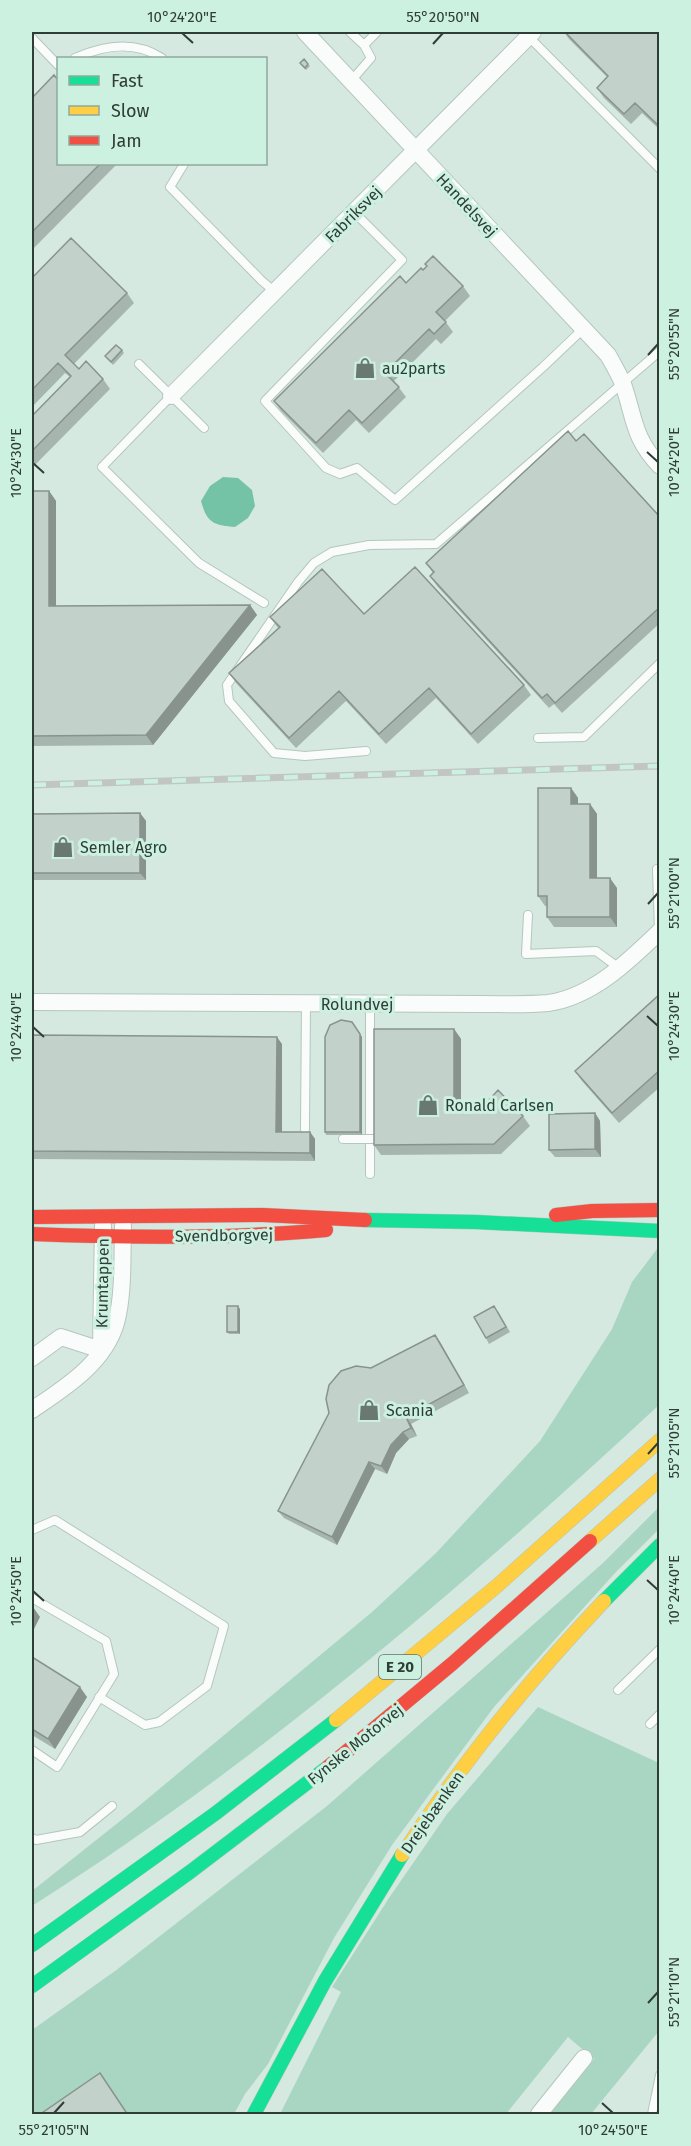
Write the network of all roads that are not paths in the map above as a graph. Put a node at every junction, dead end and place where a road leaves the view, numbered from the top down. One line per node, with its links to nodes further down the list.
1 (305, 32): 10 (street, Handelsvej)
2 (350, 32): 6 (lane)
3 (377, 32): 6 (lane)
4 (531, 34): 11 (street, Fabriksvej); 13 (lane)
5 (32, 38): 9 (lane)
6 (364, 45): 10 (lane)
7 (78, 57): 8 (lane)
8 (160, 57)
9 (57, 64)
10 (351, 81): 11 (street, Handelsvej)
11 (416, 150): 14 (street, Fabriksvej); 16 (street, Handelsvej)
12 (183, 165): 15 (lane)
13 (660, 169)
14 (354, 212): 15 (street, Fabriksvej); 16 (lane)
15 (276, 292): 20 (street, Fabriksvej)
16 (583, 329): 19 (street, Handelsvej)
17 (659, 352): 19 (lane)
18 (139, 364): 20 (lane)
19 (622, 382): 22 (street, Handelsvej); 26 (lane)
20 (171, 396): 21 (lane); 23 (lane)
21 (204, 428)
22 (660, 466)
23 (264, 603)
24 (660, 663): 25 (lane)
25 (538, 738)
26 (366, 751)
27 (657, 869): 29 (lane)
28 (528, 915): 30 (lane)
29 (659, 931): 30 (street, Rolundvej)
30 (619, 968): 33 (street, Rolundvej)
31 (32, 1002): 32 (street, Rolundvej)
32 (306, 1003): 33 (street, Rolundvej); 34 (lane)
33 (370, 1004): 37 (lane)
34 (305, 1129)
35 (343, 1139): 36 (lane, bridge)
36 (381, 1139)
37 (370, 1174)
38 (660, 1210): 43 (main road, Svendborgvej)
39 (32, 1216): 40 (main road, Svendborgvej)
40 (103, 1216): 41 (main road, Svendborgvej); 46 (street, Krumtappen)
41 (124, 1216): 42 (main road, Svendborgvej); 47 (street, Krumtappen)
42 (417, 1222): 43 (main road, Svendborgvej); 47 (main road, Svendborgvej)
43 (476, 1222): 44 (main road, Svendborgvej)
44 (660, 1232)
45 (32, 1234): 46 (main road, Svendborgvej)
46 (102, 1237): 47 (main road, Svendborgvej); 48 (street, Krumtappen)
47 (123, 1237): 48 (street, Krumtappen)
48 (101, 1350): 49 (street, Krumtappen); 50 (street, Krumtappen)
49 (32, 1358)
50 (32, 1410)
51 (660, 1440): 65 (main road, Fynske Motorvej / E 20)
52 (660, 1479): 62 (main road, Fynske Motorvej / E 20)
53 (32, 1530): 58 (lane)
54 (660, 1545): 72 (main road, Drejebænken)
55 (32, 1598): 58 (lane)
56 (658, 1655): 57 (lane)
57 (618, 1690)
58 (99, 1697): 61 (lane)
59 (660, 1714): 60 (lane)
60 (650, 1724)
61 (32, 1750)
62 (332, 1764): 68 (main road); 69 (main road, Fynske Motorvej / E 20)
63 (112, 1806): 64 (lane)
64 (32, 1838)
65 (126, 1878): 66 (main road); 67 (main road, Fynske Motorvej / E 20)
66 (52, 1913)
67 (32, 1945)
68 (106, 1950)
69 (32, 1986)
70 (584, 2058): 73 (street)
71 (660, 2075): 74 (lane)
72 (254, 2115)
73 (539, 2115)
74 (652, 2115)

